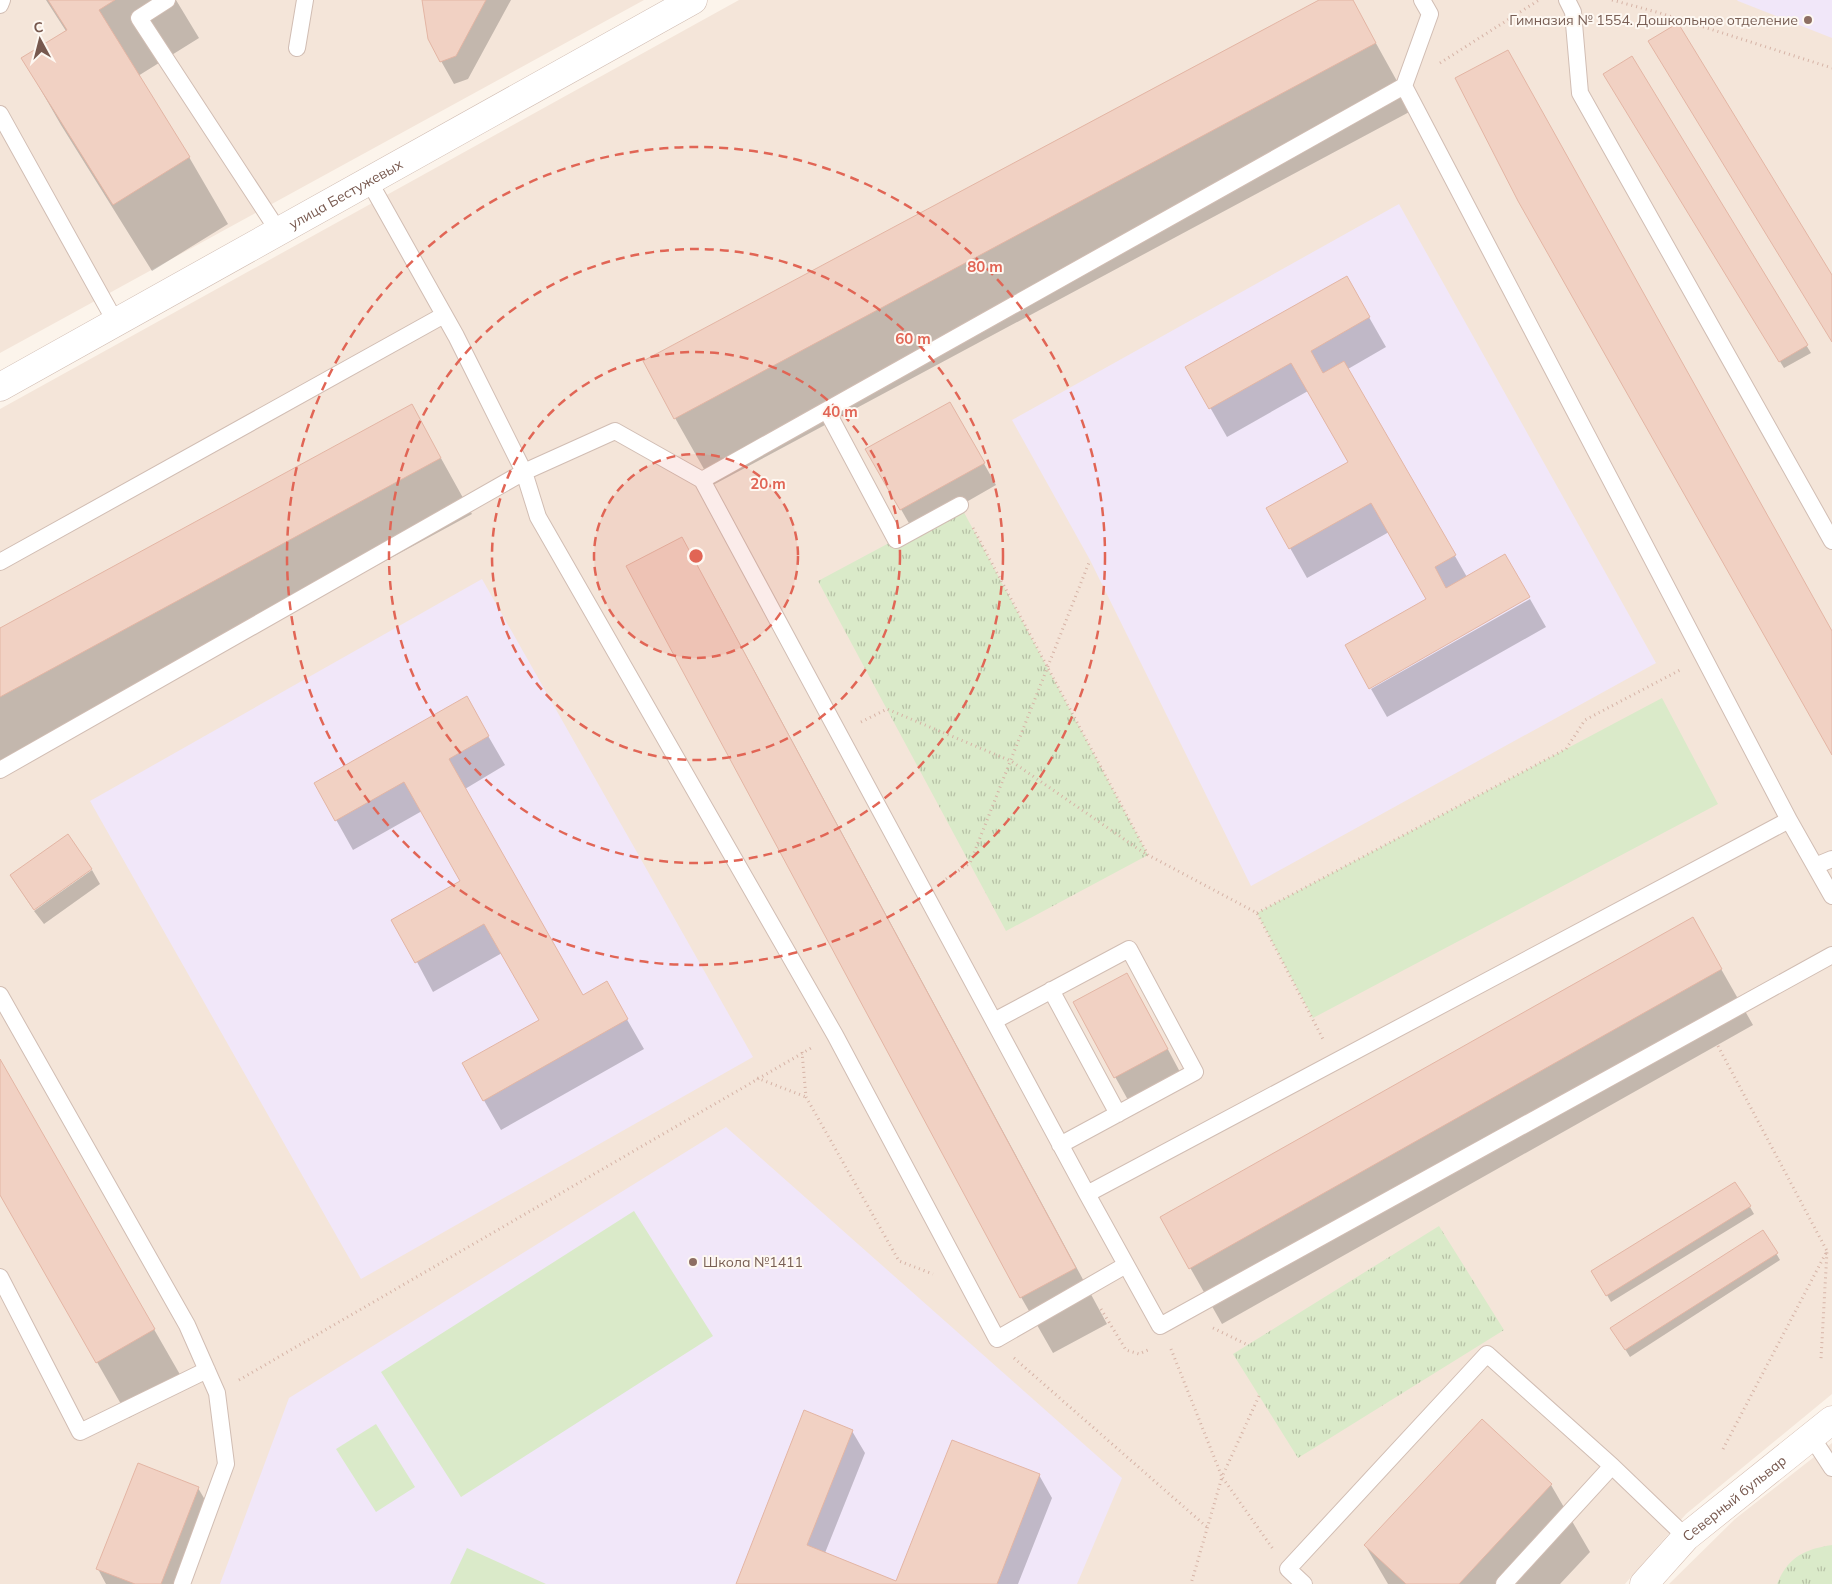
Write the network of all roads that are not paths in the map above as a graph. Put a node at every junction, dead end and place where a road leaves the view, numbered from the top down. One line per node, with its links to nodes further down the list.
1 (2, 0): 7 (lane)
2 (167, 0): 12 (lane)
3 (305, 0): 8 (lane)
4 (1422, 0): 9 (lane)
5 (1567, 0): 20 (lane)
6 (678, 3): 11 (street, улица Бестужевых)
7 (0, 5)
8 (297, 48)
9 (1404, 86): 16 (lane); 23 (lane)
10 (0, 114): 14 (lane)
11 (369, 181): 12 (street, улица Бестужевых); 13 (lane)
12 (279, 232): 14 (street, улица Бестужевых)
13 (444, 315): 17 (lane); 21 (lane)
14 (115, 321): 15 (street, улица Бестужевых)
15 (0, 387)
16 (827, 411): 18 (lane); 19 (lane)
17 (524, 472): 18 (lane); 22 (lane); 34 (lane)
18 (702, 480): 30 (lane)
19 (960, 505)
20 (1832, 541)
21 (0, 562)
22 (0, 770)
23 (1789, 820): 25 (lane); 33 (lane)
24 (1832, 859): 25 (lane)
25 (1815, 866): 26 (lane)
26 (1832, 896)
27 (1832, 955): 34 (lane)
28 (1051, 990): 30 (lane); 31 (lane); 31 (lane)
29 (0, 995): 36 (lane)
30 (994, 1021): 32 (lane)
31 (1118, 1114): 32 (lane)
32 (1060, 1145): 33 (lane)
33 (1087, 1194): 34 (lane)
34 (1126, 1265)
35 (0, 1277): 36 (lane)
36 (207, 1370): 42 (lane)
37 (1832, 1420): 38 (street, Северный бульвар)
38 (1811, 1436): 40 (lane); 41 (street, Северный бульвар)
39 (1612, 1466): 41 (lane); 43 (lane); 44 (lane)
40 (1832, 1468)
41 (1686, 1537): 45 (street, Северный бульвар)
42 (182, 1584)
43 (1304, 1584)
44 (1504, 1584)
45 (1644, 1584)

